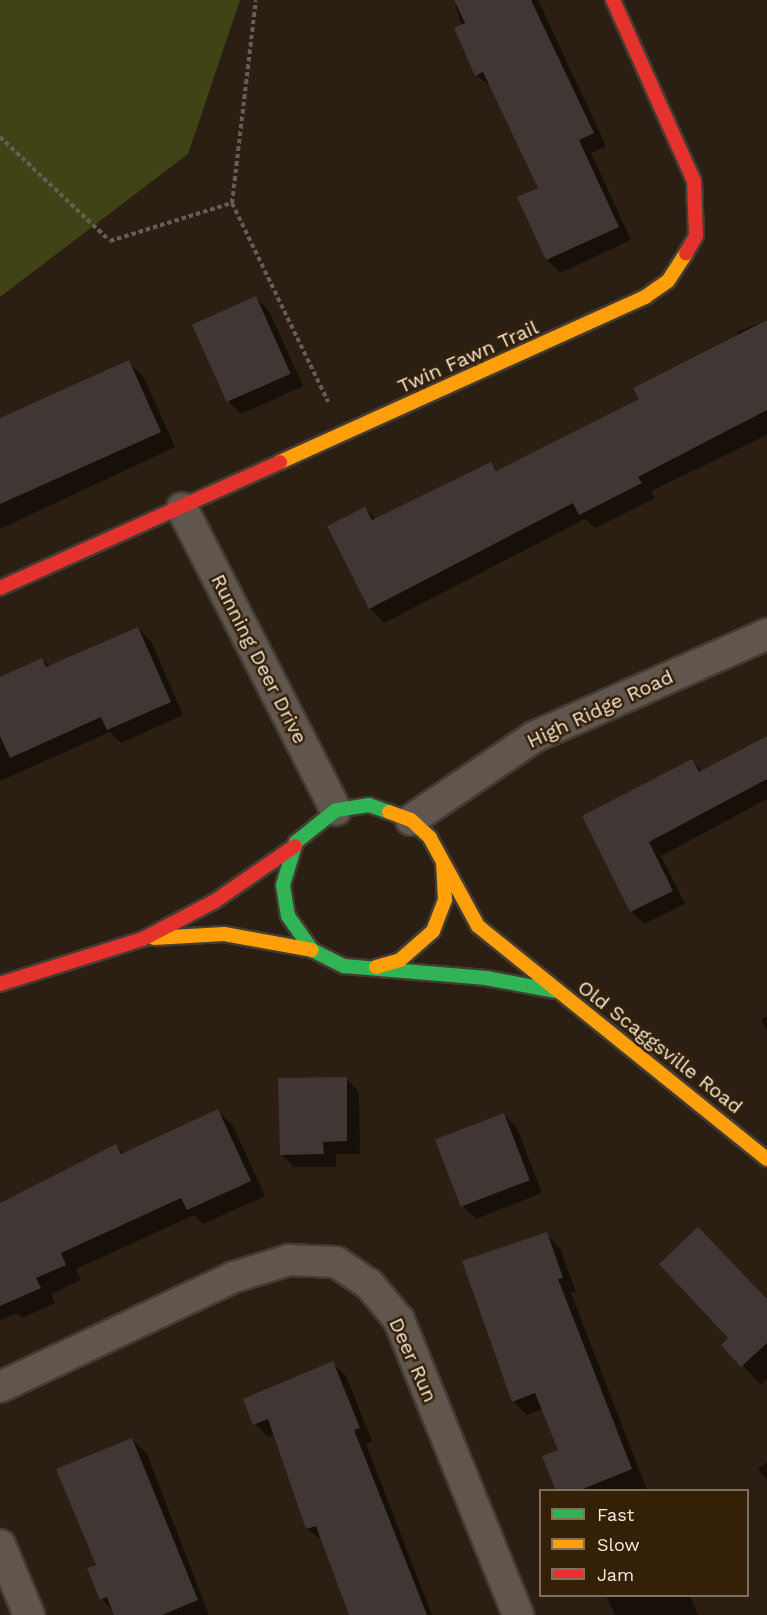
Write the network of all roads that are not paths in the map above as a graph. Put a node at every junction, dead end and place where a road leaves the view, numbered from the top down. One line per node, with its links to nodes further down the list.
1 (613, 0): 2 (street, Twin Fawn Trail)
2 (182, 508): 3 (street, Twin Fawn Trail); 5 (street, Running Deer Drive)
3 (0, 588)
4 (767, 633): 6 (street, High Ridge Road)
5 (336, 810): 6 (street); 7 (street)
6 (411, 820): 8 (street)
7 (295, 846): 9 (street); 10 (street)
8 (442, 863): 11 (street); 13 (street, Old Scaggsville Road)
9 (143, 939): 10 (street); 12 (street)
10 (312, 950): 11 (street)
11 (372, 969): 13 (street, Old Scaggsville Road)
12 (0, 984)
13 (555, 991): 14 (street, Old Scaggsville Road)
14 (767, 1159)
15 (0, 1387): 18 (street, Deer Run)
16 (0, 1545): 17 (street)
17 (29, 1615)
18 (518, 1615)

